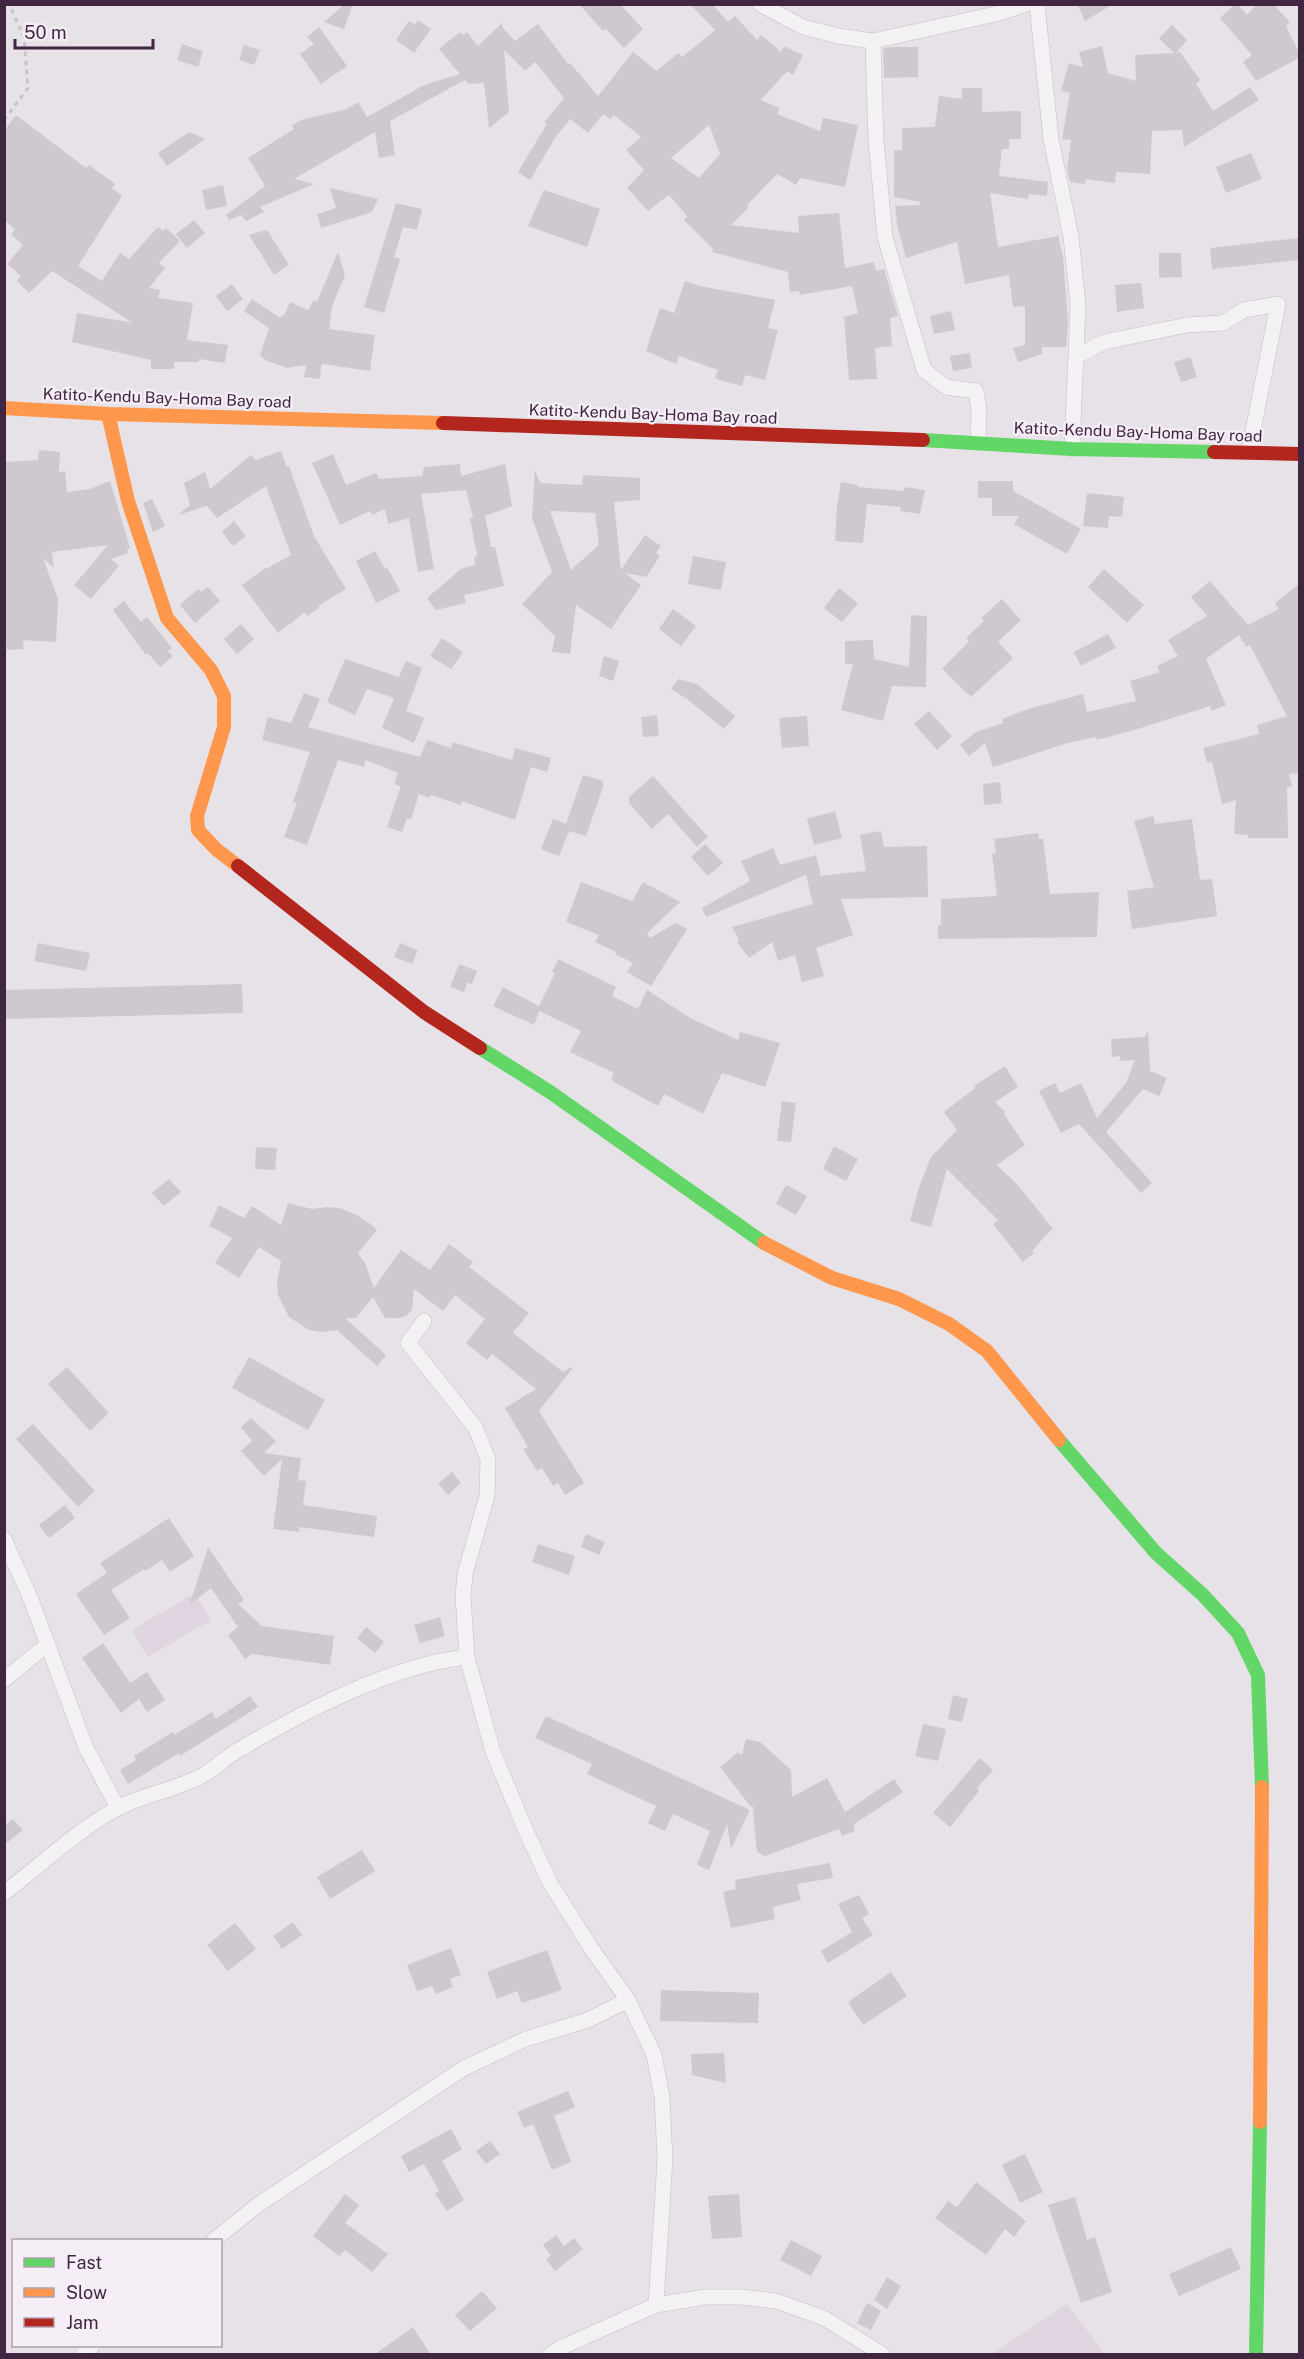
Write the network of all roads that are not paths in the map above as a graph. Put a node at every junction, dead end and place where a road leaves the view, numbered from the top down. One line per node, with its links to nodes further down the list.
1 (760, 4): 4 (street)
2 (1026, 4): 4 (street)
3 (1037, 4): 5 (street)
4 (873, 41): 8 (street)
5 (1077, 356): 9 (street); 10 (street)
6 (4, 408): 7 (main road, Katito-Kendu Bay-Homa Bay road)
7 (108, 414): 8 (main road, Katito-Kendu Bay-Homa Bay road); 24 (main road)
8 (978, 442): 9 (main road, Katito-Kendu Bay-Homa Bay road)
9 (1072, 449): 10 (main road, Katito-Kendu Bay-Homa Bay road)
10 (1249, 452): 11 (main road, Katito-Kendu Bay-Homa Bay road)
11 (1299, 453)
12 (424, 1321): 15 (street)
13 (4, 1539): 14 (street)
14 (48, 1644): 16 (street); 17 (street)
15 (466, 1657): 17 (street); 19 (street)
16 (4, 1680)
17 (118, 1808): 18 (street)
18 (4, 1893)
19 (628, 2000): 20 (street); 21 (street)
20 (216, 2239)
21 (656, 2305): 22 (street); 23 (street)
22 (551, 2355)
23 (882, 2355)
24 (1256, 2355)

